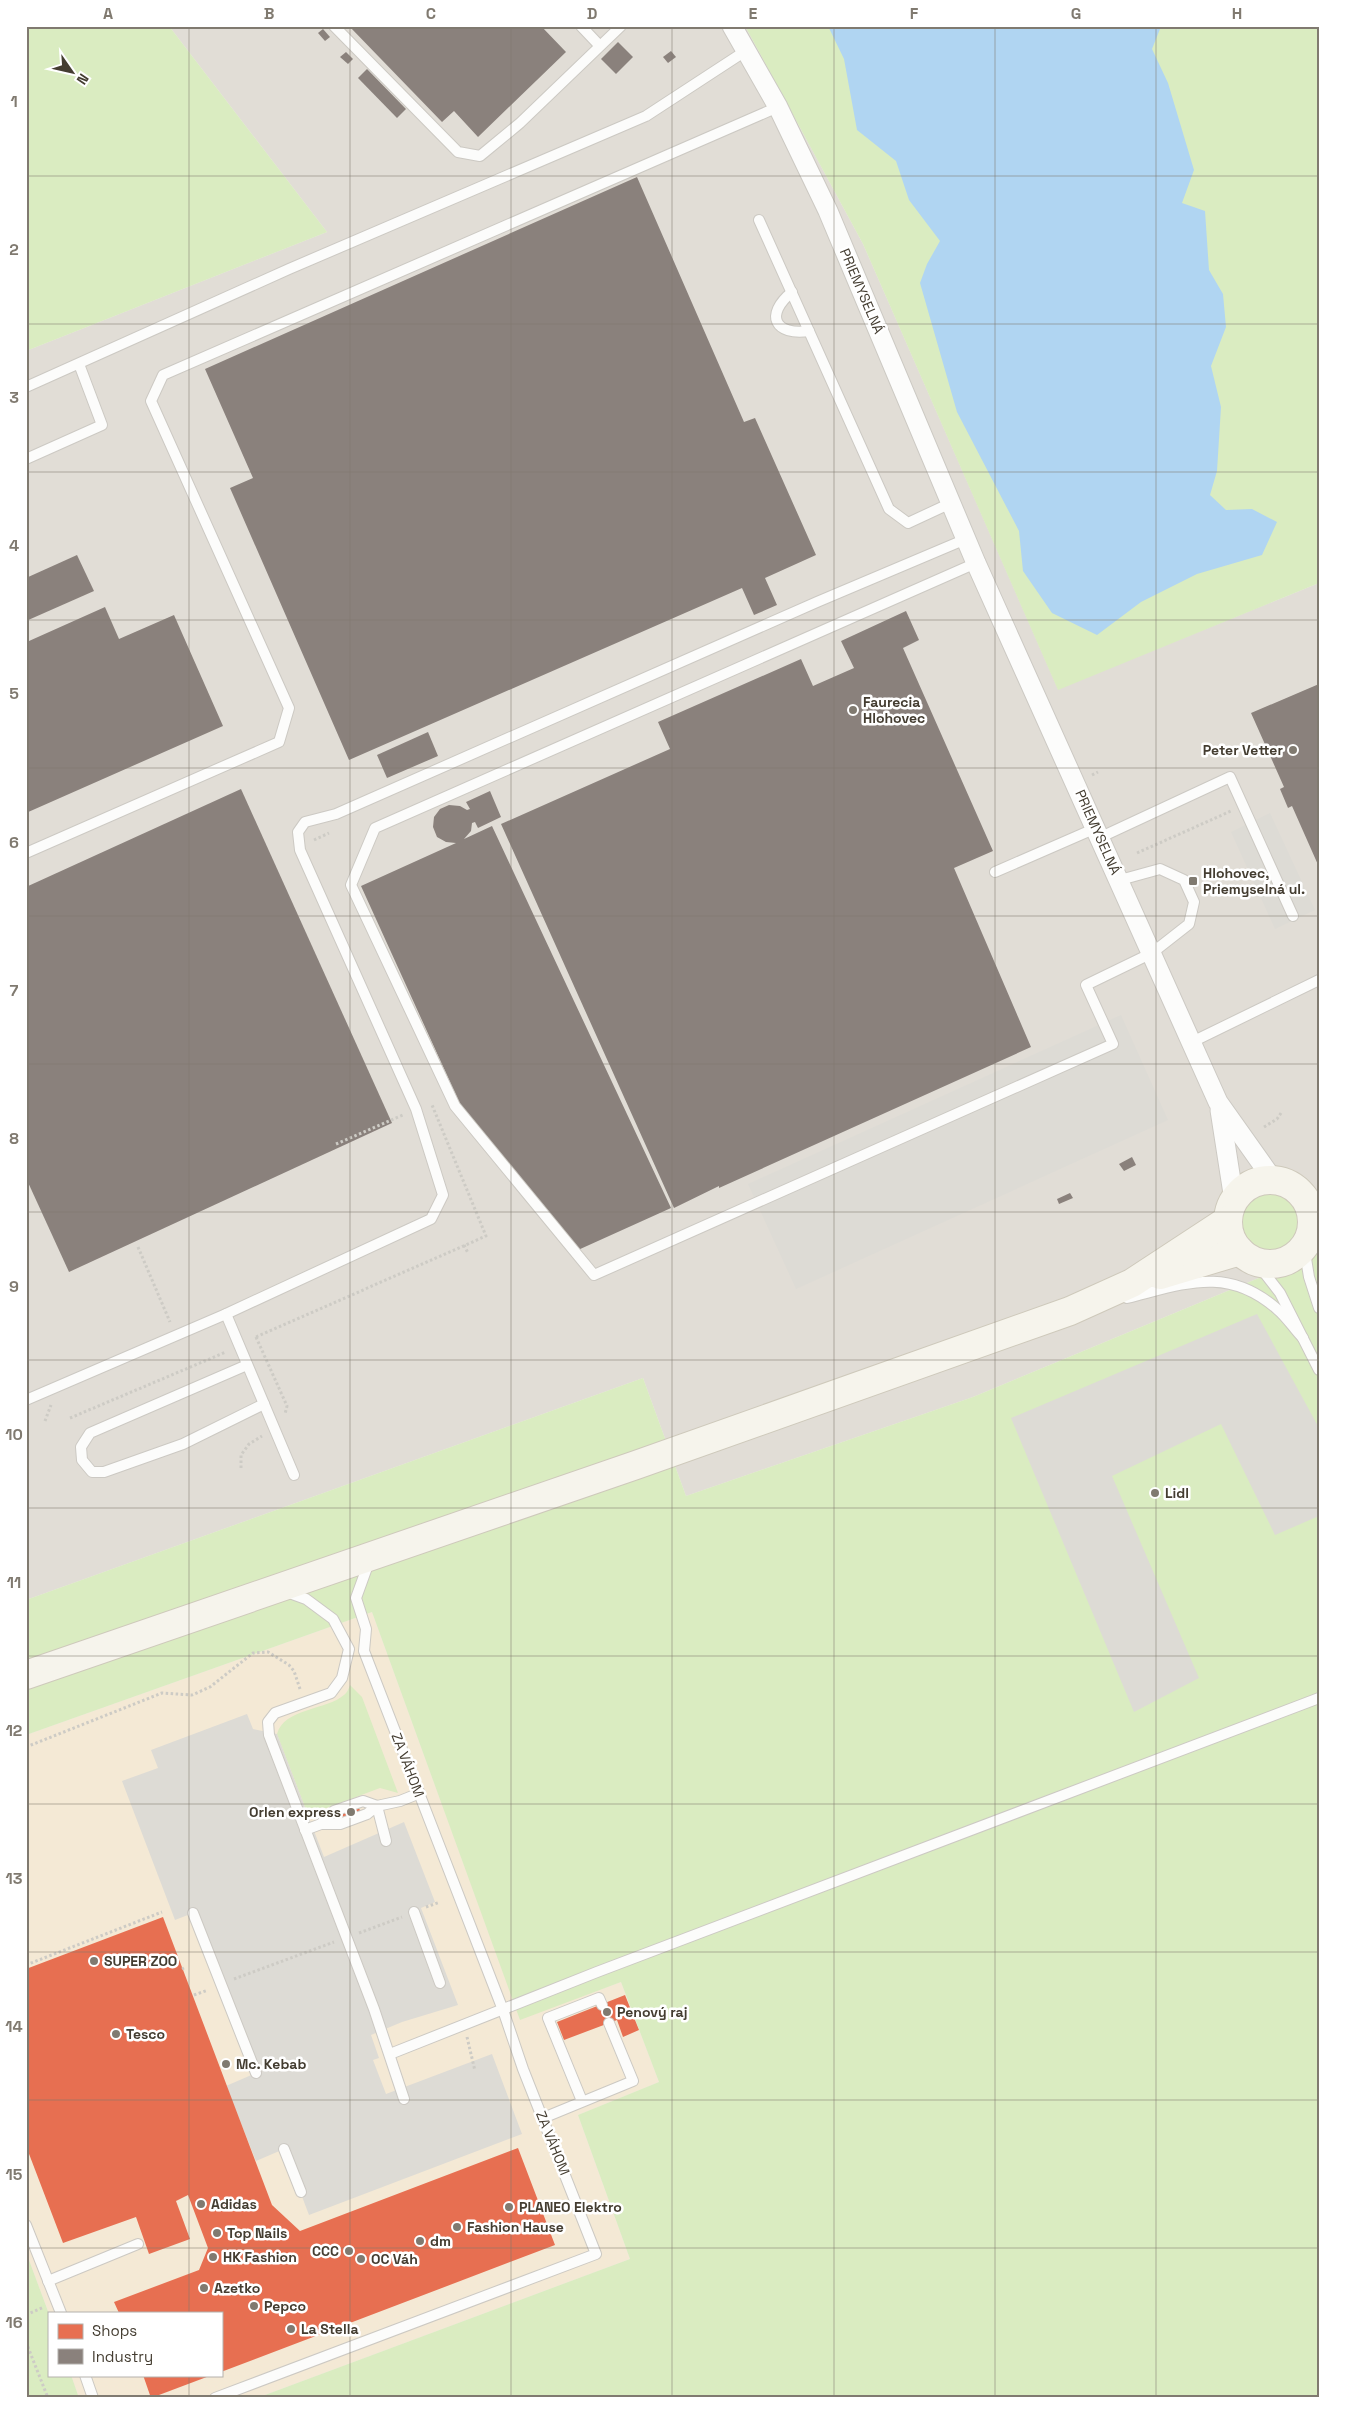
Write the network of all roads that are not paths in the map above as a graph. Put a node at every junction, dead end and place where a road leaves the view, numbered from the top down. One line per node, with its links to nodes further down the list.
1 (334, 26): 5 (lane)
2 (581, 26): 5 (lane)
3 (621, 26): 5 (lane)
4 (732, 26): 6 (street, PRIEMYSELNÁ)
5 (599, 45)
6 (747, 50): 7 (street, PRIEMYSELNÁ); 11 (lane)
7 (778, 106): 14 (street, PRIEMYSELNÁ); 18 (lane)
8 (759, 220): 9 (lane)
9 (792, 292): 10 (lane); 10 (lane)
10 (810, 332): 14 (lane)
11 (79, 364): 12 (lane); 13 (lane)
12 (26, 388)
13 (26, 460)
14 (951, 503): 15 (street, PRIEMYSELNÁ)
15 (966, 539): 16 (street, PRIEMYSELNÁ); 35 (lane)
16 (976, 563): 17 (street, PRIEMYSELNÁ); 22 (lane)
17 (1098, 832): 19 (lane); 20 (street, PRIEMYSELNÁ); 21 (lane)
18 (26, 853)
19 (995, 872)
20 (1120, 880): 22 (street, PRIEMYSELNÁ); 22 (lane)
21 (1293, 916)
22 (1152, 953): 24 (street, PRIEMYSELNÁ)
23 (1319, 980): 24 (lane)
24 (1192, 1042): 25 (street, PRIEMYSELNÁ)
25 (1218, 1102): 27 (street, PRIEMYSELNÁ); 28 (street, PRIEMYSELNÁ)
26 (1319, 1180): 27 (main road)
27 (1283, 1184): 28 (main road); 29 (main road)
28 (1231, 1210): 31 (main road); 32 (main road)
29 (1315, 1218): 30 (main road)
30 (1304, 1246): 31 (main road); 33 (lane)
31 (1248, 1257): 32 (main road); 36 (lane)
32 (1132, 1283): 34 (main road)
33 (1319, 1308)
34 (1070, 1311): 36 (lane); 42 (main road)
35 (226, 1314): 37 (lane); 39 (lane)
36 (1303, 1338): 38 (lane)
37 (247, 1365): 40 (lane); 40 (lane)
38 (1319, 1370)
39 (26, 1400)
40 (264, 1404): 41 (lane)
41 (294, 1476)
42 (373, 1554): 43 (main road); 45 (lane)
43 (276, 1588): 44 (lane); 46 (main road)
44 (349, 1649): 45 (lane); 50 (lane)
45 (364, 1652): 48 (lane, ZA VÁHOM)
46 (26, 1674)
47 (1319, 1698): 56 (lane)
48 (420, 1793): 49 (lane); 56 (lane, ZA VÁHOM)
49 (377, 1806): 50 (lane); 51 (lane)
50 (305, 1830): 58 (lane)
51 (386, 1841)
52 (414, 1912): 54 (lane)
53 (193, 1913): 59 (lane)
54 (440, 1983)
55 (602, 2004): 61 (lane)
56 (503, 2010): 58 (lane); 62 (lane, ZA VÁHOM)
57 (609, 2023): 61 (lane)
58 (390, 2054): 60 (lane)
59 (256, 2073)
60 (404, 2098)
61 (582, 2102): 62 (lane)
62 (543, 2118): 71 (lane, ZA VÁHOM)
63 (284, 2149): 64 (lane)
64 (301, 2192)
65 (26, 2224): 67 (lane)
66 (138, 2244): 67 (lane)
67 (48, 2281): 68 (lane)
68 (61, 2312)
69 (85, 2376): 70 (lane)
70 (93, 2398)
71 (215, 2398)

